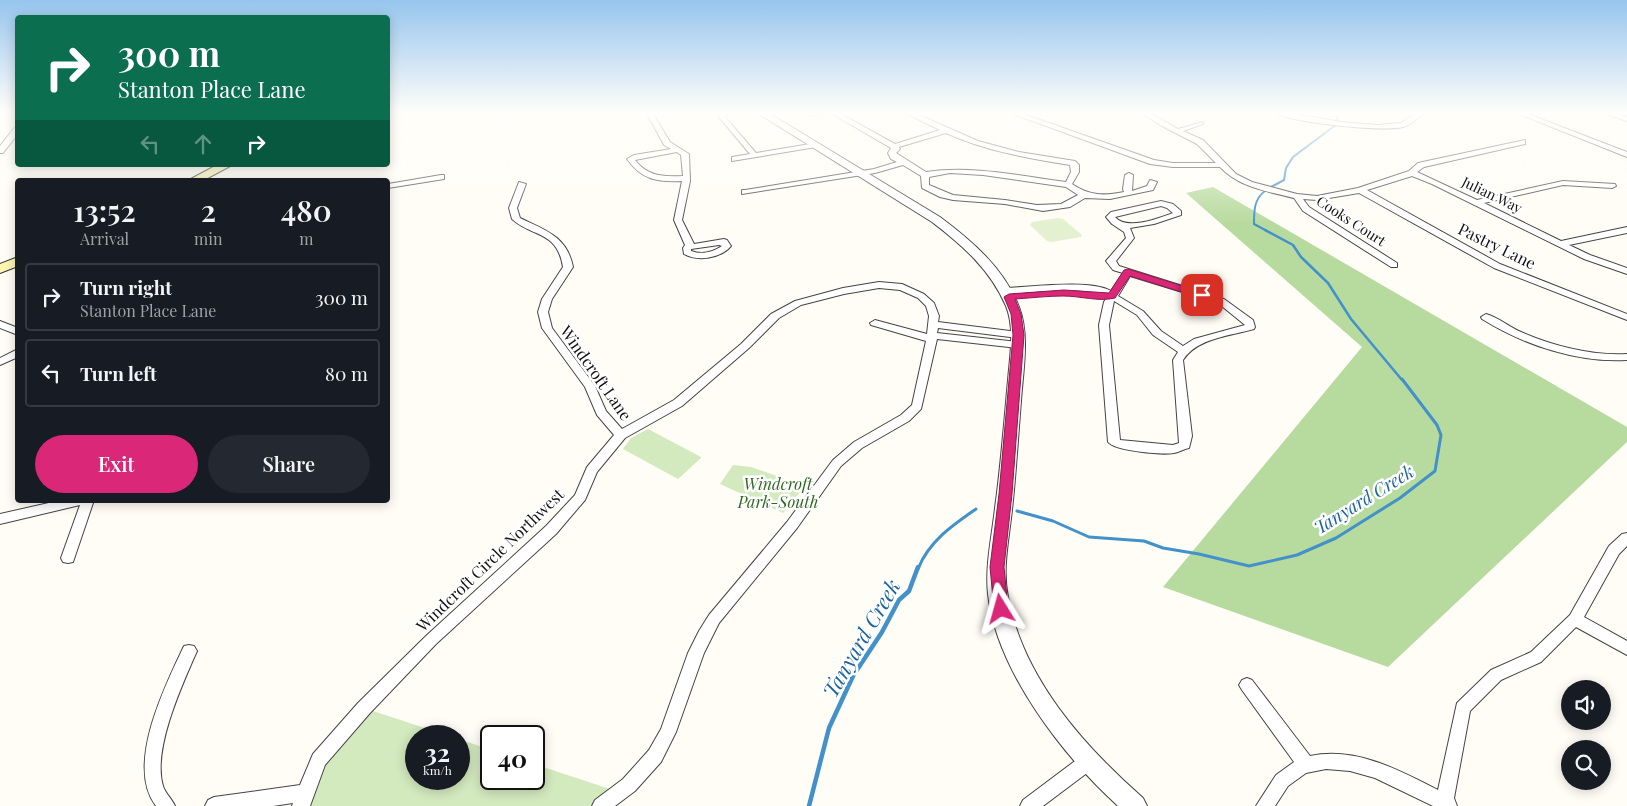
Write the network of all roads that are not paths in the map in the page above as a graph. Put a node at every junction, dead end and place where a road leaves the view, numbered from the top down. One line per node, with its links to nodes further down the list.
1 (676, 150): 23 (street); 23 (street)
2 (749, 150): 12 (street)
3 (794, 150): 12 (street)
4 (822, 150): 17 (street)
5 (893, 150): 14 (street)
6 (1000, 150): 26 (street)
7 (1118, 150): 15 (street)
8 (1207, 150): 15 (street)
9 (1486, 150): 18 (street)
10 (1613, 150): 11 (street)
11 (1627, 155)
12 (754, 156): 13 (street)
13 (735, 159)
14 (901, 161): 17 (street); 19 (street)
15 (1222, 165): 33 (street)
16 (222, 167): 22 (main road)
17 (860, 172): 30 (street); 44 (street)
18 (1412, 173): 29 (street); 34 (street, Julian Way)
19 (925, 175): 26 (street); 32 (street)
20 (1129, 175): 31 (street)
21 (441, 177): 27 (street)
22 (199, 178)
23 (686, 178): 38 (street)
24 (1153, 182): 31 (street)
25 (522, 184): 57 (street, Windcroft Lane)
26 (1068, 185): 32 (street)
27 (390, 186)
28 (1612, 186): 34 (street)
29 (1360, 190): 33 (street); 47 (street, Pastry Lane)
30 (744, 192)
31 (1129, 194): 32 (street)
32 (1083, 195)
33 (1297, 196): 40 (street, Cooks Court)
34 (1477, 202): 37 (street, Julian Way)
35 (1122, 226): 35 (street); 43 (street)
36 (1627, 230): 37 (street)
37 (1559, 244): 42 (street, Julian Way)
38 (688, 247)
39 (15, 262): 41 (main road)
40 (1394, 264)
41 (0, 268)
42 (1627, 271)
43 (1128, 272): 45 (street); 53 (street)
44 (1007, 294): 45 (street); 45 (street); 52 (street)
45 (1112, 296): 53 (street); 53 (street)
46 (1486, 317): 55 (street)
47 (1627, 317)
48 (875, 323): 51 (street)
49 (0, 324): 50 (street)
50 (15, 331)
51 (932, 333): 52 (street); 57 (street, Windcroft Circle Northwest); 73 (street, Windcroft Circle Northwest)
52 (1018, 340): 67 (street)
53 (1184, 351)
54 (15, 354): 56 (street)
55 (1627, 357)
56 (0, 362)
57 (621, 435): 69 (street, Windcroft Circle Northwest)
58 (69, 503): 60 (street)
59 (87, 503): 62 (street)
60 (0, 519)
61 (1626, 540): 63 (street)
62 (68, 558)
63 (1575, 619): 64 (street); 70 (street)
64 (1627, 648)
65 (189, 650): 71 (street)
66 (1247, 685): 68 (street)
67 (1089, 761): 74 (street); 75 (street)
68 (1306, 764): 70 (street); 76 (street)
69 (303, 799): 72 (street)
70 (1447, 804)
71 (166, 806)
72 (214, 806)
73 (601, 806)
74 (1029, 806)
75 (1135, 806)
76 (1265, 806)

